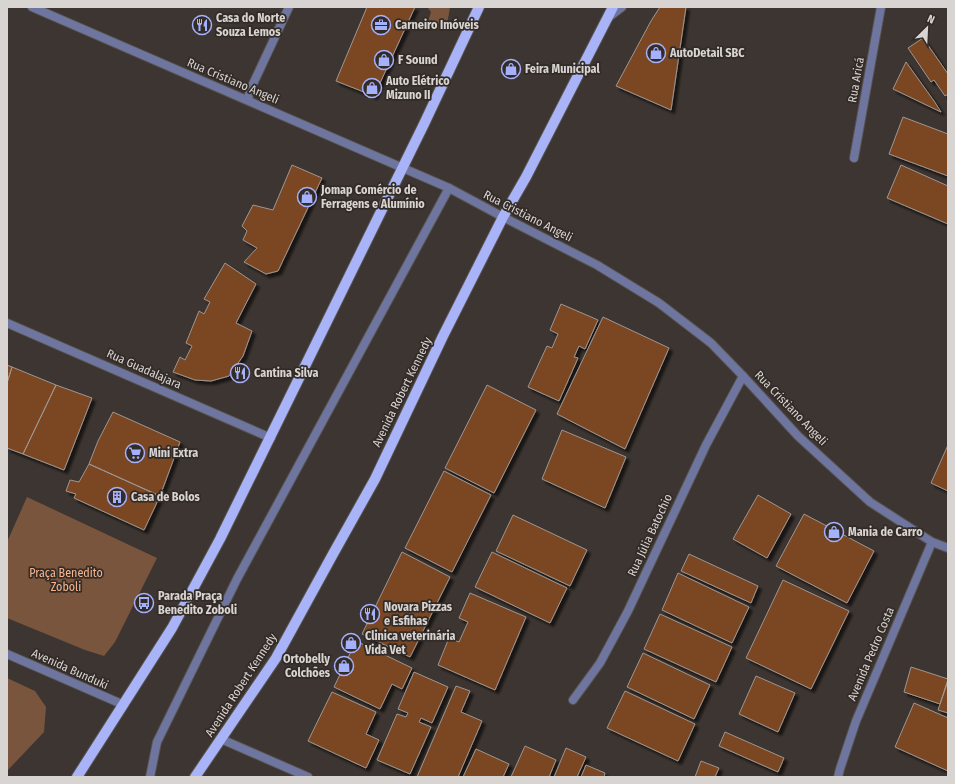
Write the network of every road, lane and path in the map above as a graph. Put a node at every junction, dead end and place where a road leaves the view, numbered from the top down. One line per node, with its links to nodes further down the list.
1 (32, 7): 8 (street, Rua Cristiano Angeli)
2 (289, 7): 8 (street)
3 (478, 7): 10 (main road)
4 (613, 7): 7 (main road, Avenida Robert Kennedy)
5 (622, 7): 7 (street)
6 (881, 7): 9 (street, Rua Aricá)
7 (607, 18): 12 (main road, Avenida Robert Kennedy)
8 (247, 100): 10 (street, Rua Cristiano Angeli)
9 (854, 158)
10 (403, 167): 11 (street, Rua Cristiano Angeli); 15 (main road)
11 (449, 188): 12 (street, Rua Cristiano Angeli); 23 (street)
12 (503, 217): 14 (street, Rua Cristiano Angeli); 21 (main road, Avenida Robert Kennedy)
13 (7, 323): 15 (street, Rua Guadalajara)
14 (743, 376): 16 (street, Rua Cristiano Angeli); 19 (street, Rua Júlia Batochio)
15 (270, 438): 20 (main road)
16 (932, 542): 17 (street, Rua Cristiano Angeli); 26 (street, Avenida Pedro Costa)
17 (948, 548)
18 (7, 654): 20 (street, Avenida Bunduki)
19 (573, 700)
20 (124, 705): 22 (main road)
21 (221, 739): 24 (main road, Avenida Robert Kennedy); 25 (street)
22 (77, 777)
23 (150, 777)
24 (195, 777)
25 (308, 777)
26 (838, 777)

